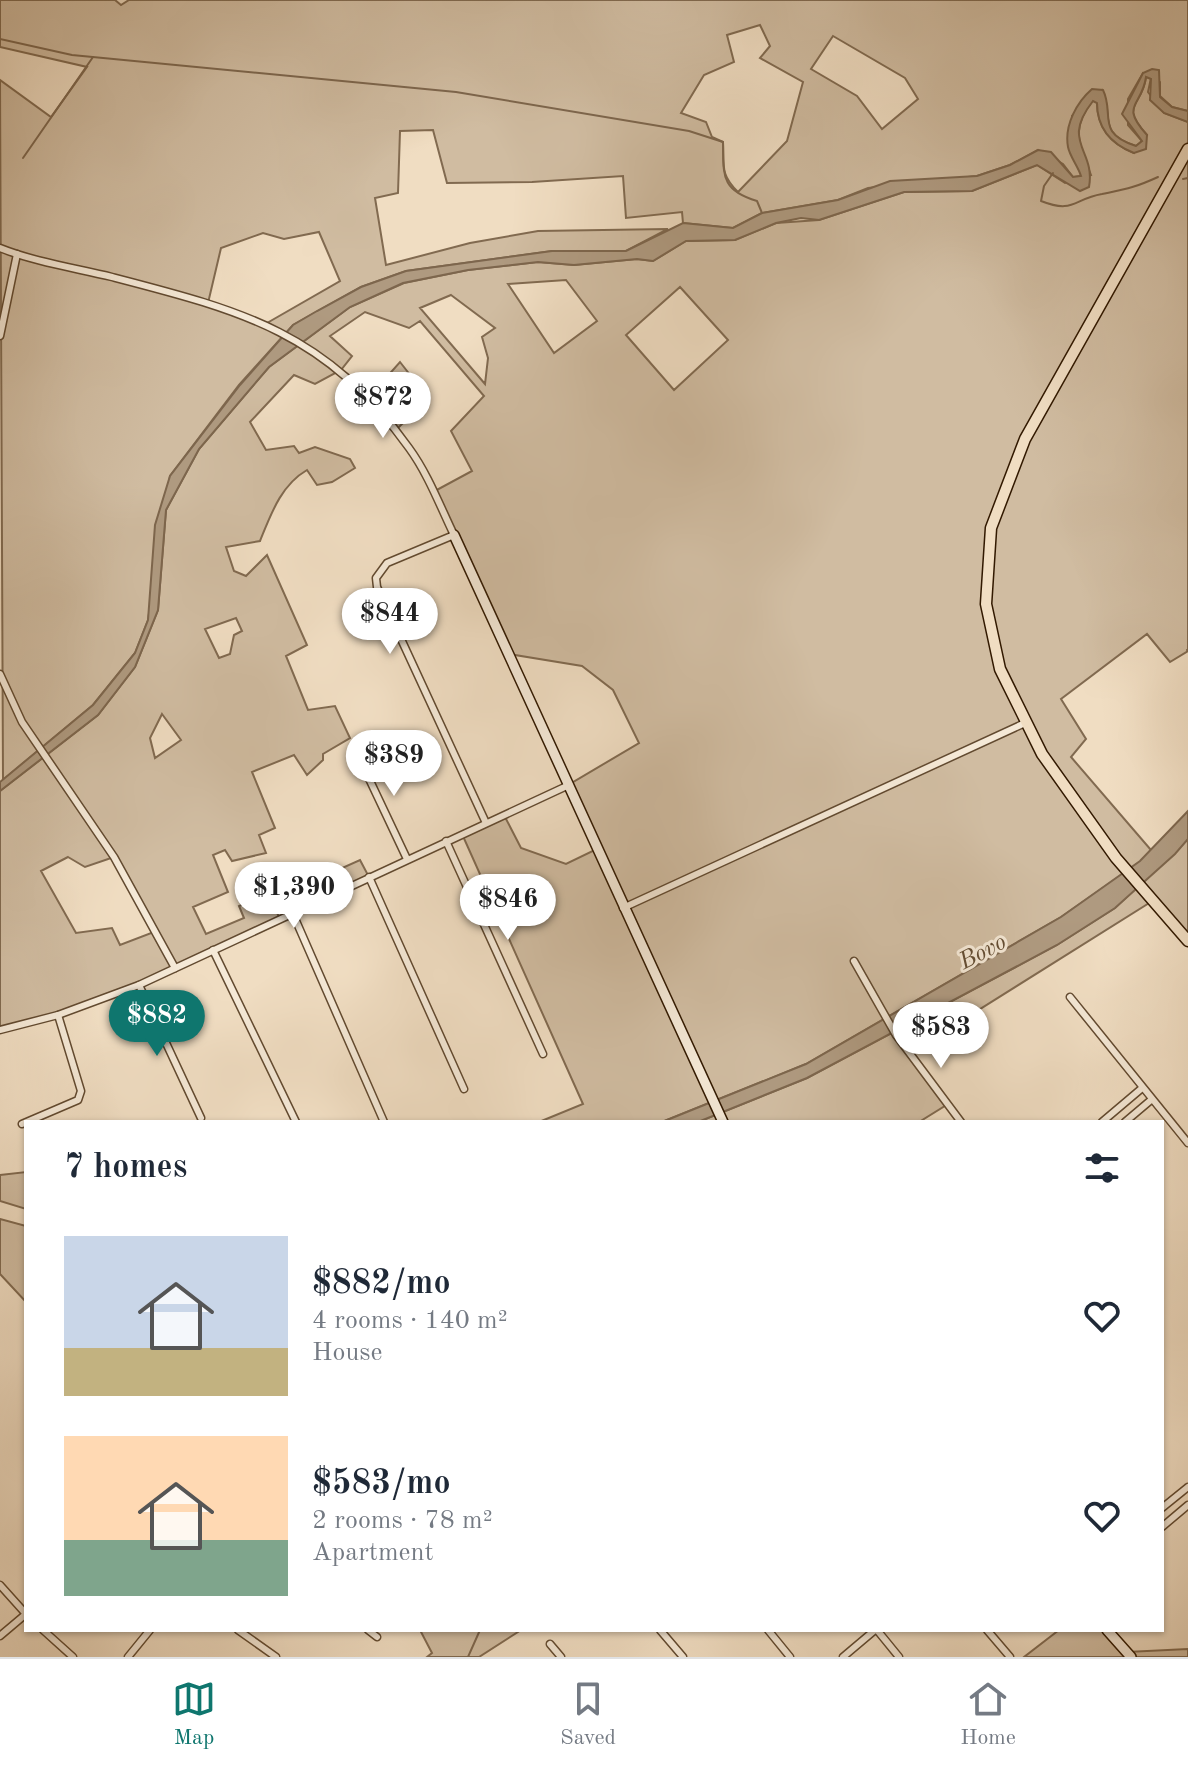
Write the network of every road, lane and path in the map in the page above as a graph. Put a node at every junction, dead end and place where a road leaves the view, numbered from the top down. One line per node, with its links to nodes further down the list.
1 (1188, 149): 7 (main road)
2 (0, 248): 3 (street)
3 (17, 254): 4 (street); 5 (street)
4 (0, 336)
5 (454, 535): 9 (street); 10 (street)
6 (0, 674): 19 (street)
7 (1025, 723): 14 (street); 16 (main road)
8 (355, 749): 12 (street)
9 (570, 784): 10 (street); 14 (street)
10 (486, 823): 11 (street)
11 (446, 841): 12 (street); 24 (street)
12 (407, 859): 13 (street)
13 (369, 877): 15 (street); 25 (street)
14 (623, 908): 32 (street)
15 (293, 914): 17 (street); 31 (street)
16 (1188, 941)
17 (213, 950): 19 (street); 30 (street)
18 (854, 961): 33 (street)
19 (175, 968): 20 (street)
20 (139, 985): 22 (street); 28 (street)
21 (1070, 997): 26 (street)
22 (58, 1015): 23 (street); 29 (street)
23 (0, 1030)
24 (543, 1054)
25 (464, 1089)
26 (1141, 1089): 27 (street); 34 (street)
27 (1151, 1100): 35 (street); 36 (street)
28 (201, 1118)
29 (31, 1120)
30 (295, 1120)
31 (383, 1120)
32 (721, 1120)
33 (960, 1120)
34 (1104, 1120)
35 (1127, 1120)
36 (1188, 1143)
37 (1188, 1487): 39 (street)
38 (1188, 1505): 40 (street)
39 (1164, 1506)
40 (1164, 1525)
41 (0, 1585): 42 (street)
42 (24, 1612)
43 (24, 1616): 54 (street)
44 (45, 1632): 58 (street)
45 (148, 1632): 57 (street)
46 (241, 1632): 61 (street)
47 (371, 1632): 55 (street)
48 (662, 1632): 63 (street)
49 (770, 1632): 64 (street)
50 (874, 1632): 65 (street)
51 (878, 1632): 66 (street)
52 (989, 1632): 67 (street)
53 (1109, 1632): 68 (street)
54 (0, 1636)
55 (377, 1637)
56 (550, 1644): 62 (street)
57 (135, 1650): 59 (street); 60 (street)
58 (73, 1657)
59 (128, 1657)
60 (143, 1657)
61 (276, 1657)
62 (561, 1657)
63 (683, 1657)
64 (790, 1657)
65 (843, 1657)
66 (899, 1657)
67 (1010, 1657)
68 (1131, 1657)

